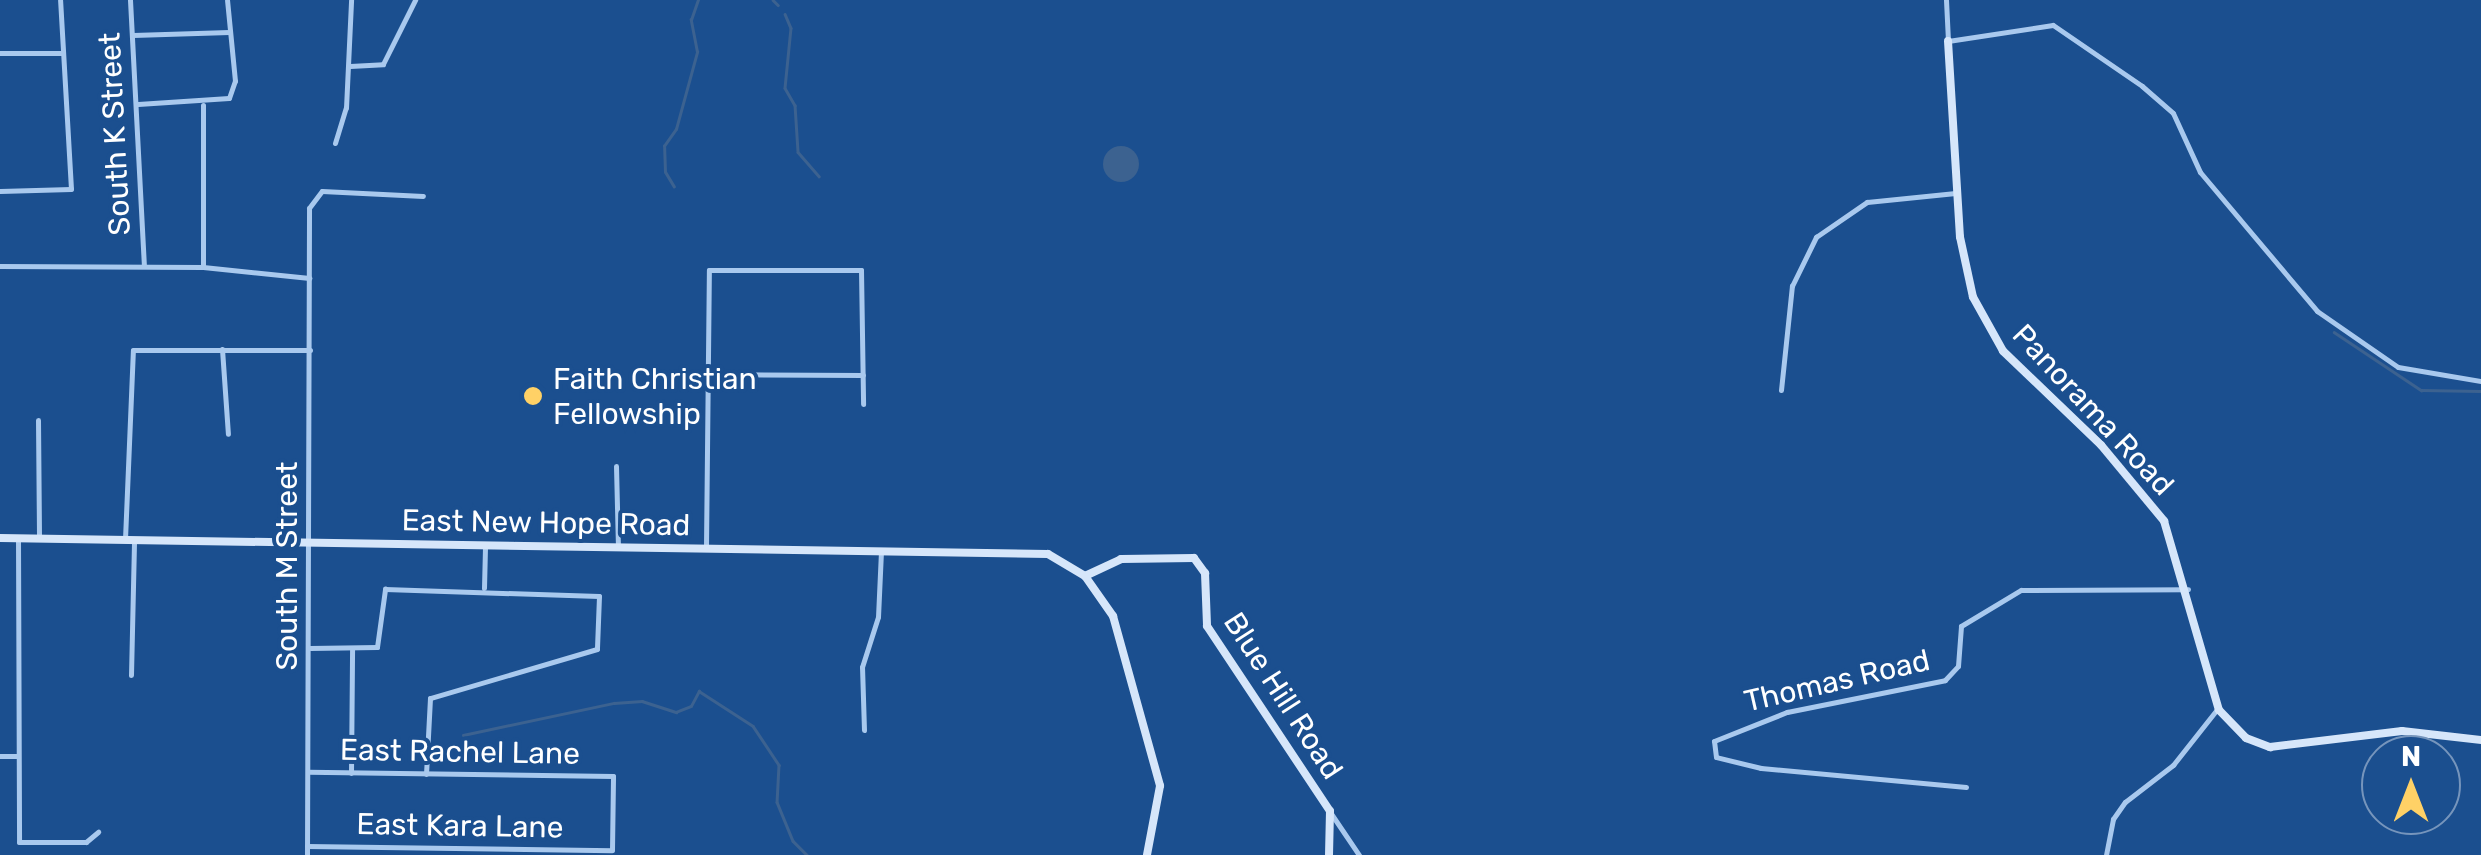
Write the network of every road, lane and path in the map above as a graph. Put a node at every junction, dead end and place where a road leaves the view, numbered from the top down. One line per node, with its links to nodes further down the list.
1 (60, 0): 10 (street)
2 (130, 0): 8 (street, South K Street)
3 (227, 0): 7 (street)
4 (351, 0): 12 (street)
5 (415, 0): 12 (street)
6 (1946, 0): 9 (street)
7 (230, 32): 8 (street); 14 (street)
8 (133, 35): 13 (street, South K Street)
9 (1948, 41): 17 (street, Panorama Road); 27 (street)
10 (63, 52): 11 (street); 16 (street)
11 (0, 53)
12 (350, 66): 15 (street)
13 (138, 104): 14 (street); 20 (street, South K Street)
14 (203, 104): 21 (street)
15 (334, 142)
16 (0, 191)
17 (1957, 193): 28 (street); 44 (street, Panorama Road)
18 (422, 196): 22 (street, South M Street)
19 (0, 266): 20 (street)
20 (144, 266): 21 (street)
21 (203, 267): 22 (street)
22 (308, 278): 24 (street, South M Street)
23 (222, 349): 24 (street); 31 (street); 36 (street)
24 (310, 350): 37 (street, South M Street)
25 (706, 374): 26 (street); 26 (street); 40 (street)
26 (864, 375): 29 (street)
27 (2481, 381)
28 (1781, 390)
29 (863, 404)
30 (38, 420): 35 (street)
31 (228, 434)
32 (616, 466): 39 (street)
33 (0, 538): 34 (street, East New Hope Road)
34 (18, 538): 35 (street, East New Hope Road); 52 (street)
35 (38, 538): 36 (street, East New Hope Road)
36 (129, 539): 37 (street, East New Hope Road); 47 (street)
37 (309, 543): 38 (street, East New Hope Road); 45 (street, South M Street)
38 (485, 546): 39 (street, East New Hope Road); 43 (street)
39 (618, 547): 40 (street, East New Hope Road)
40 (706, 547): 41 (street, East New Hope Road)
41 (881, 549): 42 (street, East New Hope Road); 49 (street)
42 (1086, 576): 57 (street, Blue Hill Road); 62 (street)
43 (484, 588): 46 (street); 55 (street)
44 (2188, 590): 48 (street, Panorama Road); 56 (street, Thomas Road)
45 (310, 648): 46 (street); 53 (street, South M Street)
46 (352, 649): 54 (street)
47 (131, 675)
48 (2218, 708): 50 (street); 65 (street)
49 (864, 730)
50 (2481, 740)
51 (0, 756): 52 (street)
52 (18, 756): 58 (street)
53 (308, 772): 54 (street, East Rachel Lane); 59 (street, South M Street)
54 (352, 773): 55 (street, East Rachel Lane)
55 (426, 774): 60 (street, East Rachel Lane)
56 (1966, 787)
57 (1330, 812): 63 (street, Blue Hill Road); 64 (street)
58 (98, 832)
59 (307, 846): 60 (street, East Kara Lane); 61 (street, South M Street)
60 (612, 850)
61 (307, 855)
62 (1147, 855)
63 (1330, 855)
64 (1359, 855)
65 (2106, 855)

